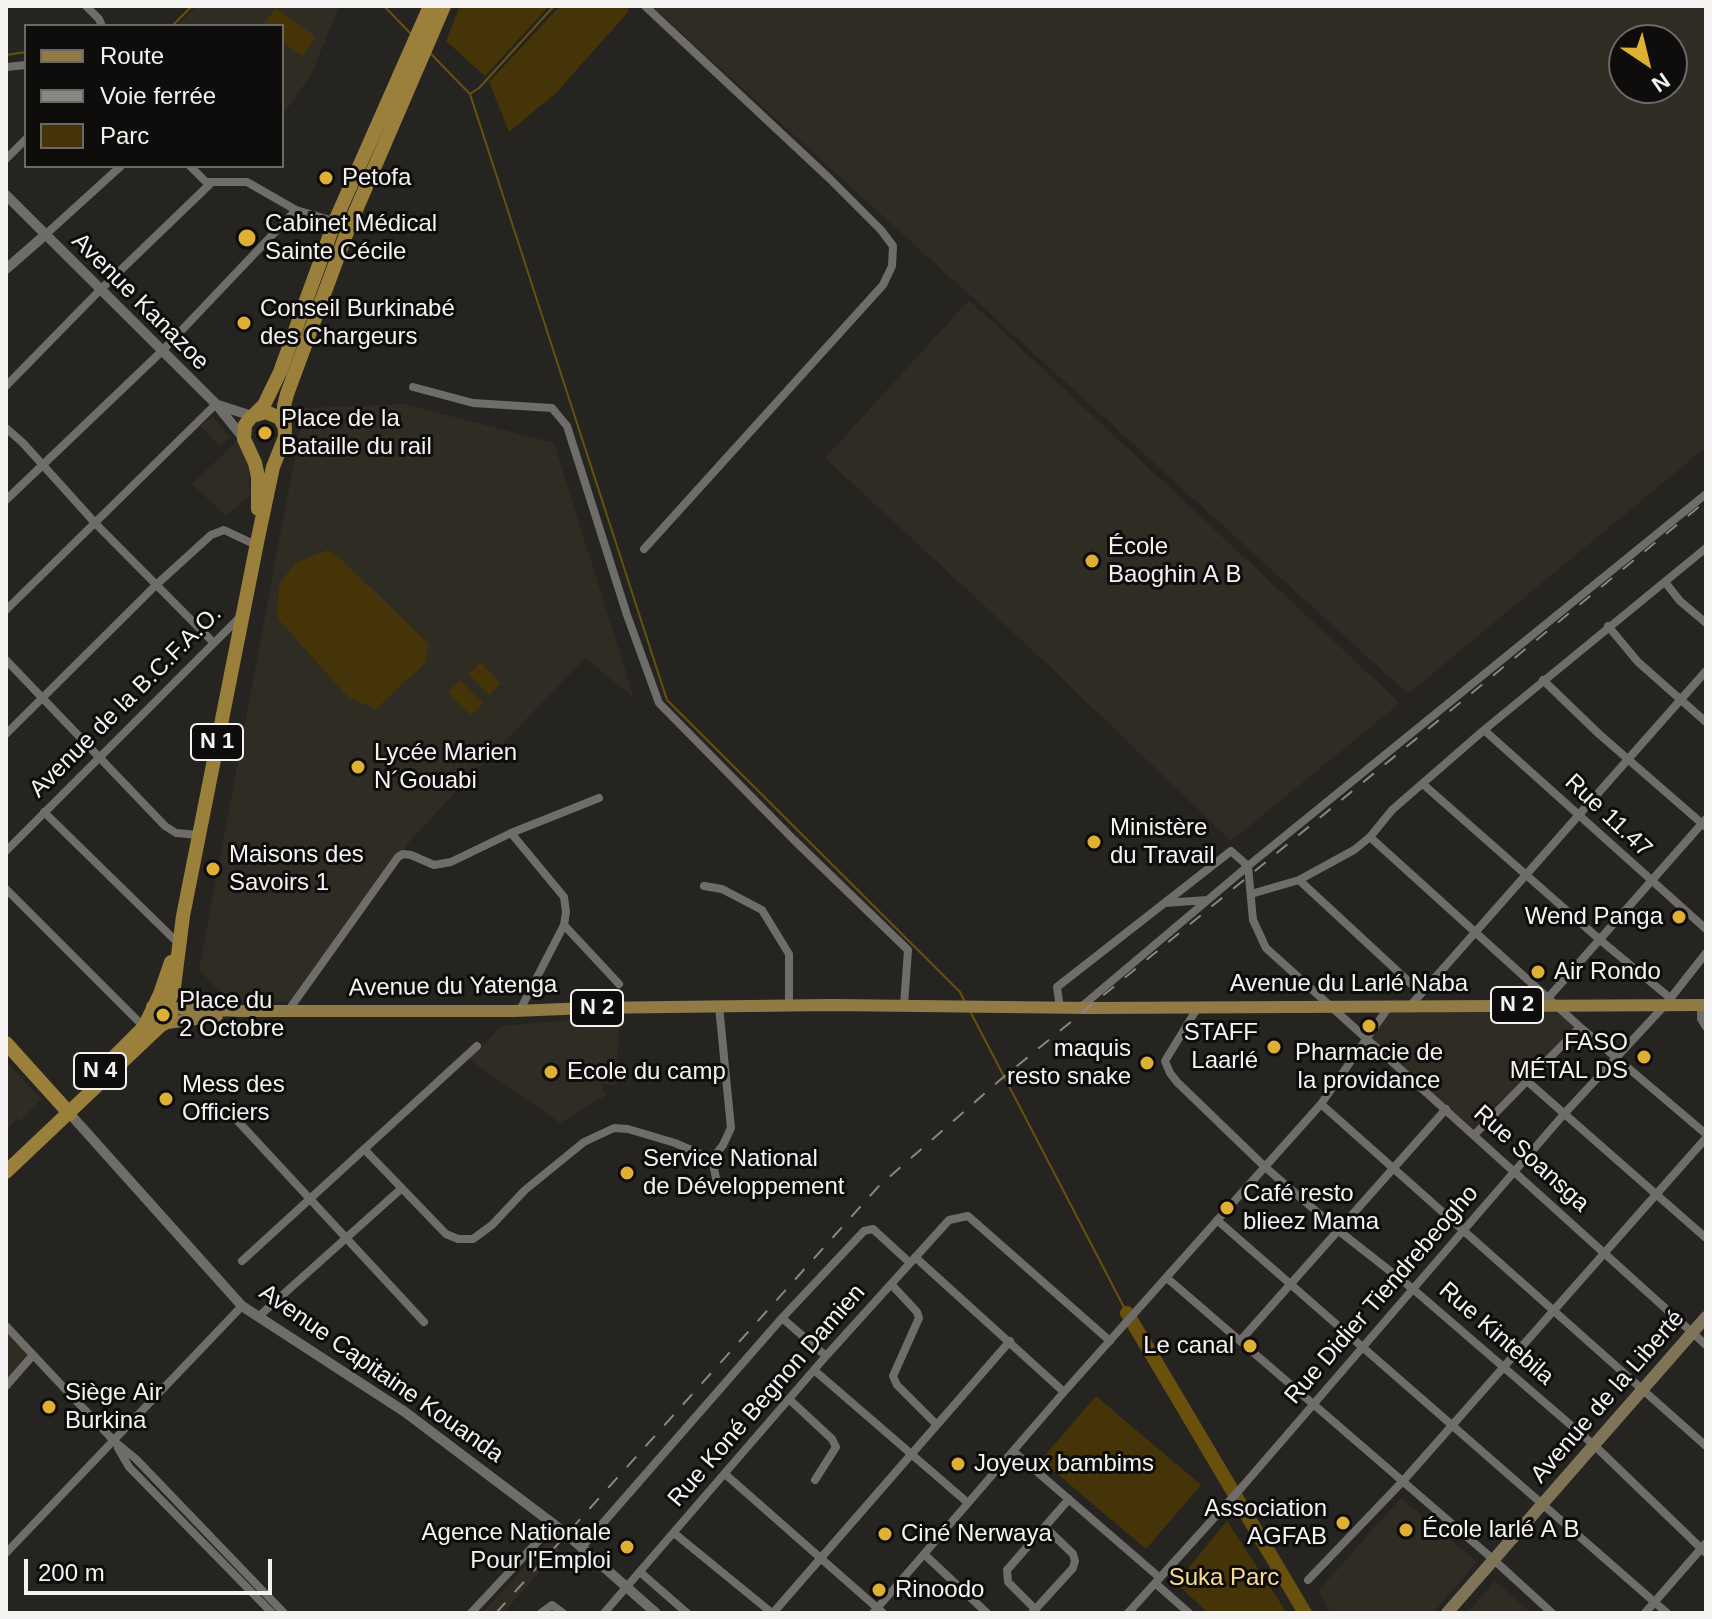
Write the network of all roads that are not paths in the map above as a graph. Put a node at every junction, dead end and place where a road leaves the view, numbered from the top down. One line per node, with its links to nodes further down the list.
1 (86, 6): 5 (street)
2 (430, 6): 6 (highway, N 1)
3 (444, 6): 6 (highway, N 1)
4 (645, 6): 33 (street)
5 (100, 24)
6 (429, 25): 14 (highway, N 1)
7 (24, 141): 8 (street)
8 (6, 159)
9 (119, 168): 15 (street)
10 (192, 168): 11 (street)
11 (210, 184): 13 (street); 17 (street)
12 (6, 195): 15 (street, Avenue Kanazoe)
13 (296, 210): 14 (street); 18 (street)
14 (342, 223): 22 (highway, N 1); 24 (highway, N 1)
15 (45, 235): 16 (street); 17 (street, Avenue Kanazoe)
16 (6, 269)
17 (100, 290): 18 (street, Avenue Kanazoe); 19 (street)
18 (161, 352): 21 (street, Avenue Kanazoe); 27 (street)
19 (6, 386)
20 (413, 387): 80 (street)
21 (216, 404): 22 (street); 25 (street, Avenue Kanazoe); 30 (street)
22 (253, 416): 24 (highway); 25 (highway, N 1)
23 (6, 428): 27 (street)
24 (285, 429): 26 (highway, N 1)
25 (246, 442): 26 (highway); 31 (highway, N 1)
26 (280, 447): 31 (highway, N 1)
27 (41, 466): 29 (street); 30 (street)
28 (1706, 494): 60 (street)
29 (6, 500)
30 (96, 524): 35 (street); 36 (street)
31 (257, 541): 35 (street); 37 (highway, N 1)
32 (1706, 548): 34 (street)
33 (644, 549)
34 (1665, 582): 38 (street); 39 (street)
35 (156, 585): 40 (street); 44 (street)
36 (6, 610)
37 (241, 616): 40 (street, Avenue de la B.C.F.A.O.); 57 (highway, N 1)
38 (1706, 623)
39 (1608, 626): 43 (street); 45 (street)
40 (213, 642): 49 (street, Avenue de la B.C.F.A.O.)
41 (6, 660): 44 (street)
42 (1706, 671): 45 (street)
43 (1543, 680): 47 (street); 50 (street)
44 (43, 697): 48 (street); 49 (street)
45 (1681, 699): 46 (street); 50 (street)
46 (1706, 722)
47 (1484, 730): 51 (street); 54 (street, Rue 11.47)
48 (6, 734)
49 (99, 757): 53 (street, Avenue de la B.C.F.A.O.); 57 (street)
50 (1629, 758): 54 (street); 55 (street)
51 (1424, 785): 58 (street); 61 (street)
52 (599, 798): 56 (street)
53 (44, 812): 59 (street, Avenue de la B.C.F.A.O.); 73 (street)
54 (1579, 815): 61 (street); 63 (street, Rue 11.47)
55 (1705, 823): 63 (street)
56 (511, 833): 69 (street); 91 (street)
57 (199, 835): 73 (highway, N 1)
58 (1370, 837): 62 (street); 71 (street)
59 (6, 851)
60 (1248, 866): 66 (street, Rue Soansga); 67 (street); 68 (street)
61 (1525, 874): 71 (street); 72 (street)
62 (1299, 880): 66 (street); 76 (street)
63 (1650, 882): 70 (street, Rue 11.47); 72 (street)
64 (704, 886): 79 (street)
65 (6, 889): 92 (street)
66 (1251, 894): 85 (street, Rue Soansga)
67 (1208, 900): 68 (street); 89 (street)
68 (1165, 903): 88 (street)
69 (564, 925): 75 (street); 90 (street)
70 (1706, 929)
71 (1473, 933): 76 (street); 77 (street)
72 (1599, 939): 77 (street); 78 (street)
73 (178, 945): 92 (highway, N 1)
74 (1706, 953): 78 (street, Rue Didier Tiendrebeogho)
75 (619, 984)
76 (1421, 993): 82 (street)
77 (1552, 1001): 78 (main road, Avenue du Larlé Naba / N 2); 82 (main road, Avenue du Larlé Naba / N 2); 93 (street)
78 (1668, 1001): 83 (main road, Avenue du Larlé Naba / N 2); 98 (street, Rue Didier Tiendrebeogho)
79 (789, 1005): 80 (main road, Avenue du Yatenga / N 2); 84 (main road, Avenue du Yatenga / N 2)
80 (904, 1005): 86 (main road, Avenue du Yatenga / N 2)
81 (1390, 1005): 82 (main road, Avenue du Larlé Naba / N 2); 85 (main road, Avenue du Larlé Naba / N 2); 95 (street)
82 (1411, 1005)
83 (1704, 1005): 94 (street)
84 (719, 1006): 90 (main road, Avenue du Yatenga / N 2); 108 (street)
85 (1328, 1006): 87 (main road, Avenue du Larlé Naba / N 2); 95 (street, Rue Soansga)
86 (993, 1007): 88 (main road, Avenue du Larlé Naba / N 2)
87 (1198, 1007): 89 (main road, Avenue du Larlé Naba / N 2); 109 (street, Rue Kintebila)
88 (1060, 1008): 89 (main road, Avenue du Larlé Naba / N 2)
89 (1081, 1008)
90 (520, 1010): 91 (main road, Avenue du Yatenga / N 2)
91 (288, 1011): 92 (main road, Avenue du Yatenga / N 2)
92 (158, 1016): 102 (highway, N 4)
93 (1580, 1027): 98 (street); 99 (street)
94 (1706, 1027)
95 (1367, 1041): 100 (street); 101 (street, Rue Soansga)
96 (6, 1043): 102 (highway, Avenue Capitaine Kouanda)
97 (477, 1046): 107 (street)
98 (1617, 1060): 103 (street, Rue Didier Tiendrebeogho); 106 (street)
99 (1527, 1081): 103 (street); 105 (street)
100 (1321, 1104): 109 (street); 110 (street)
101 (1446, 1109): 105 (street, Rue Soansga); 110 (street)
102 (68, 1111): 111 (highway, N 4); 129 (street, Avenue Capitaine Kouanda)
103 (1564, 1114): 112 (street, Rue Didier Tiendrebeogho); 115 (street)
104 (234, 1117): 116 (street)
105 (1474, 1135): 112 (street, Rue Soansga)
106 (1706, 1136): 115 (street)
107 (364, 1149): 114 (street); 116 (street)
108 (712, 1159): 113 (street); 114 (street)
109 (1265, 1167): 117 (street); 118 (street, Rue Kintebila)
110 (1395, 1169): 118 (street); 119 (street)
111 (6, 1172)
112 (1516, 1172): 119 (street, Rue Didier Tiendrebeogho); 122 (street, Rue Soansga)
113 (717, 1183)
114 (402, 1188): 120 (street)
115 (1656, 1193): 121 (street); 122 (street)
116 (310, 1199): 120 (street); 124 (street)
117 (1217, 1220): 125 (street); 127 (street)
118 (1339, 1231): 127 (street); 128 (street, Rue Kintebila)
119 (1465, 1231): 128 (street, Rue Didier Tiendrebeogho); 130 (street)
120 (347, 1238): 131 (street); 134 (street)
121 (1706, 1238)
122 (1606, 1253): 130 (street); 136 (street, Rue Soansga)
123 (912, 1260): 126 (street, Rue Koné Begnon Damien); 133 (street); 137 (street); 138 (street, Rue Koné Begnon Damien)
124 (242, 1261)
125 (1167, 1278): 138 (street); 139 (street)
126 (891, 1284): 143 (street, Rue Koné Begnon Damien); 151 (street)
127 (1291, 1284): 139 (street); 141 (street)
128 (1413, 1289): 141 (street, Rue Didier Tiendrebeogho); 144 (street, Rue Kintebila)
129 (242, 1306): 131 (street, Avenue Capitaine Kouanda); 153 (street)
130 (1555, 1310): 144 (street); 147 (street)
131 (258, 1317): 164 (street, Avenue Capitaine Kouanda)
132 (1706, 1317): 136 (main road, Avenue de la Liberté)
133 (782, 1318): 143 (street); 167 (street)
134 (424, 1322)
135 (6, 1326): 142 (street)
136 (1692, 1333): 140 (street, Rue Soansga); 147 (main road, Avenue de la Liberté)
137 (1010, 1341): 148 (street); 151 (street)
138 (1110, 1341): 148 (street)
139 (1240, 1341): 150 (street)
140 (1706, 1345)
141 (1361, 1347): 150 (street, Rue Didier Tiendrebeogho); 152 (street)
142 (33, 1355): 146 (street); 153 (street)
143 (826, 1356): 145 (street, Rue Koné Begnon Damien)
144 (1504, 1367): 152 (street); 154 (street, Rue Kintebila)
145 (814, 1370): 149 (street, Rue Koné Begnon Damien); 157 (street)
146 (6, 1386)
147 (1642, 1390): 154 (main road, Avenue de la Liberté); 155 (street)
148 (1064, 1392): 156 (street)
149 (790, 1400): 158 (street, Rue Koné Begnon Damien); 159 (street)
150 (1313, 1405): 160 (street); 175 (street, Rue Didier Tiendrebeogho)
151 (937, 1425): 157 (street)
152 (1451, 1426): 160 (street); 163 (street)
153 (114, 1441): 169 (street); 180 (street); 181 (street)
154 (1595, 1446): 163 (main road, Avenue de la Liberté); 168 (street, Rue Kintebila)
155 (1706, 1446)
156 (1013, 1451): 161 (street); 162 (street)
157 (912, 1454): 162 (street); 171 (street)
158 (725, 1474): 166 (street, Rue Koné Begnon Damien); 171 (street)
159 (815, 1480)
160 (1403, 1481): 172 (street); 174 (street)
161 (1069, 1499): 165 (street); 175 (street)
162 (968, 1503): 170 (street)
163 (1544, 1504): 172 (main road, Avenue de la Liberté); 177 (street)
164 (554, 1524): 167 (street, Avenue Capitaine Kouanda); 182 (street)
165 (1045, 1527): 179 (street); 179 (street)
166 (674, 1533): 173 (street, Rue Koné Begnon Damien); 188 (street)
167 (582, 1547): 176 (street, Avenue Capitaine Kouanda)
168 (1704, 1548): 177 (street)
169 (6, 1553)
170 (925, 1555): 178 (street); 189 (street)
171 (821, 1560): 178 (street); 188 (street)
172 (1494, 1560): 192 (main road, Avenue de la Liberté); 193 (street)
173 (640, 1572): 176 (street, Rue Koné Begnon Damien); 187 (street)
174 (1308, 1580)
175 (1157, 1581): 190 (street, Rue Didier Tiendrebeogho); 191 (street)
176 (626, 1587): 185 (street, Rue Koné Begnon Damien); 186 (street, Avenue Capitaine Kouanda)
177 (1655, 1602): 194 (street); 195 (street)
178 (878, 1611)
179 (1034, 1611)
180 (272, 1613)
181 (284, 1613)
182 (471, 1613)
183 (541, 1613): 184 (street)
184 (563, 1613)
185 (604, 1613)
186 (656, 1613)
187 (687, 1613)
188 (773, 1613)
189 (987, 1613)
190 (1128, 1613)
191 (1189, 1613)
192 (1447, 1613)
193 (1552, 1613)
194 (1645, 1613)
195 (1667, 1613)

